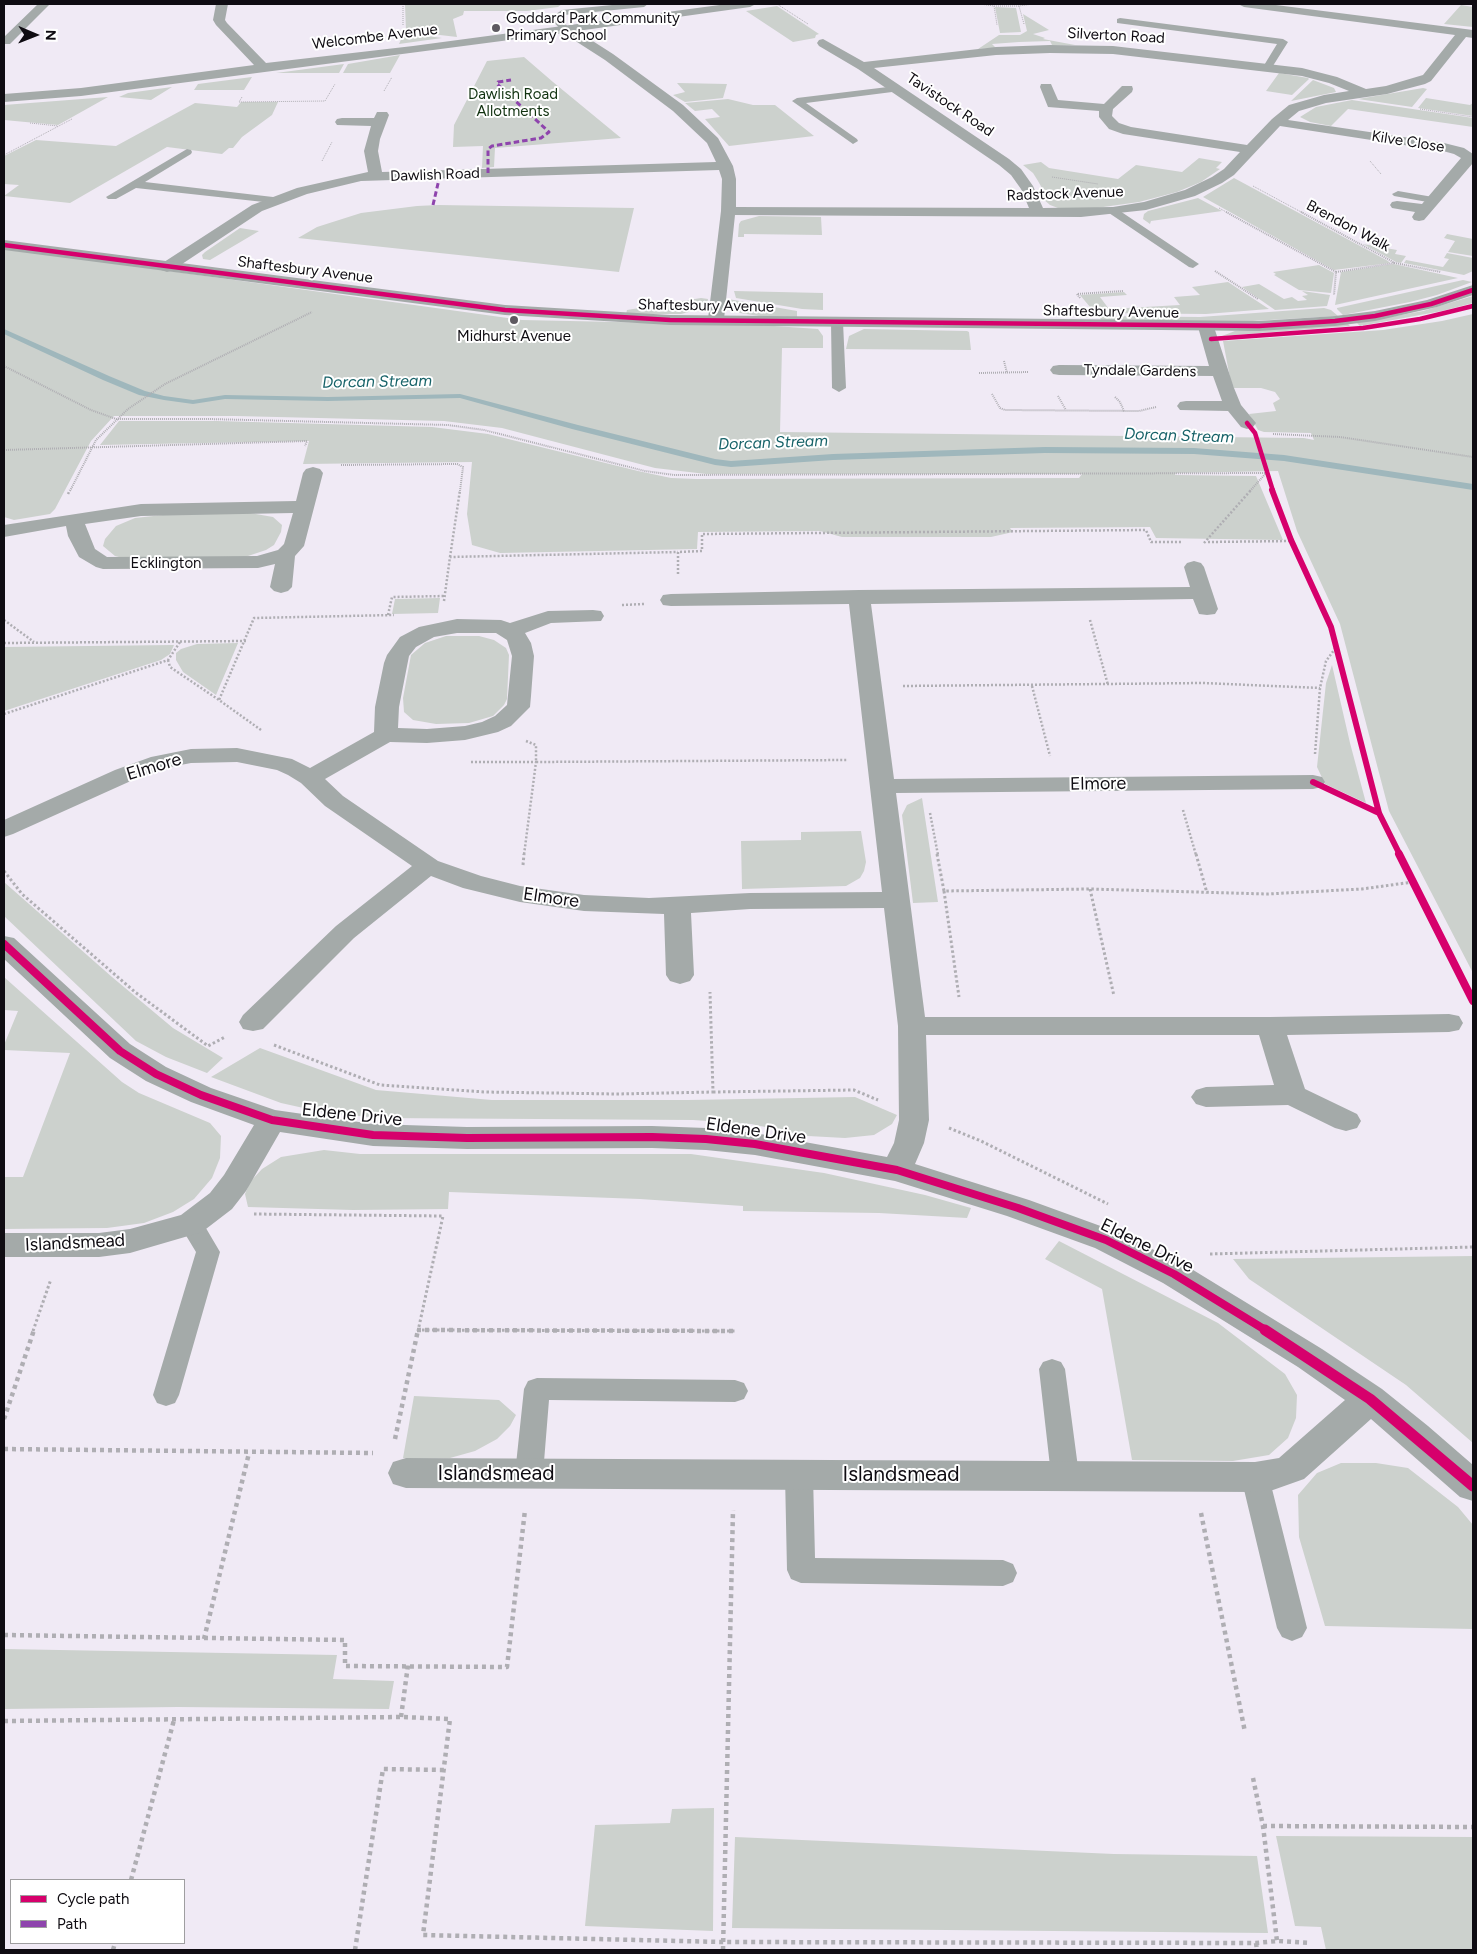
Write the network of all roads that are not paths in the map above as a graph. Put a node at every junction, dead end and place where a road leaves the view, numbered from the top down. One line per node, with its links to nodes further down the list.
1 (44, 4): 10 (street)
2 (222, 4): 13 (street)
3 (644, 4): 8 (lane)
4 (750, 4): 8 (street, Welcombe Avenue)
5 (1244, 4): 6 (street)
6 (1277, 5): 9 (street)
7 (1120, 21): 14 (lane)
8 (565, 30): 13 (street, Welcombe Avenue); 26 (street)
9 (1469, 33): 17 (street, Radstock Avenue)
10 (6, 39)
11 (824, 43): 12 (street, Tavistock Road)
12 (862, 66): 14 (street, Silverton Road); 16 (street, Tavistock Road)
13 (263, 67): 19 (street, Welcombe Avenue)
14 (1268, 67): 17 (street, Silverton Road)
15 (1046, 87): 20 (street)
16 (896, 89): 23 (lane); 34 (street, Tavistock Road)
17 (1364, 93): 22 (street, Radstock Avenue)
18 (1128, 95): 20 (street)
19 (4, 98)
20 (1107, 108): 24 (street)
21 (342, 122): 27 (street)
22 (1277, 122): 24 (street, Radstock Avenue); 31 (street, Kilve Close)
23 (853, 140)
24 (1250, 150): 33 (street, Radstock Avenue)
25 (186, 152): 28 (lane)
26 (726, 166): 27 (street, Dawlish Road); 32 (street)
27 (376, 176): 30 (street, Dawlish Road)
28 (134, 184): 29 (lane); 30 (lane)
29 (112, 197)
30 (273, 200): 37 (street, Dawlish Road)
31 (1397, 200)
32 (728, 211): 34 (street, Radstock Avenue); 39 (street)
33 (1113, 211): 34 (street, Radstock Avenue); 36 (lane)
34 (1038, 213)
35 (4, 245): 37 (street, Shaftesbury Avenue)
36 (1193, 264)
37 (167, 267): 39 (street, Shaftesbury Avenue)
38 (1473, 290): 41 (street, Shaftesbury Avenue)
39 (716, 320): 40 (street, Shaftesbury Avenue)
40 (837, 322): 41 (street, Shaftesbury Avenue); 44 (lane)
41 (1206, 327): 43 (street, Tyndale Gardens)
42 (1059, 370): 43 (street, Tyndale Gardens)
43 (1220, 371): 46 (street, Tyndale Gardens)
44 (839, 388)
45 (1186, 406): 46 (street, Tyndale Gardens)
46 (1233, 406): 47 (street, Tyndale Gardens)
47 (1251, 428)
48 (313, 473): 49 (street)
49 (304, 507): 50 (street); 52 (street)
50 (65, 520): 51 (street); 52 (street, Ecklington)
51 (4, 531)
52 (285, 554): 54 (street)
53 (1194, 567): 55 (street)
54 (281, 587)
55 (859, 596): 56 (street); 62 (street)
56 (671, 600)
57 (593, 616): 58 (street)
58 (509, 631): 59 (street); 59 (street)
59 (386, 735): 60 (street)
60 (310, 778): 63 (street, Elmore); 64 (street, Elmore)
61 (1313, 782): 62 (street, Elmore)
62 (883, 786): 65 (street)
63 (4, 829)
64 (429, 866): 66 (street, Elmore); 69 (street)
65 (896, 900): 66 (street, Elmore); 71 (street)
66 (677, 906): 68 (street)
67 (4, 944): 75 (street, Eldene Drive)
68 (680, 975)
69 (253, 1022)
70 (1449, 1023): 72 (street)
71 (912, 1026): 72 (street); 77 (street)
72 (1270, 1026): 73 (street)
73 (1292, 1095): 74 (street); 76 (street)
74 (1206, 1097)
75 (272, 1120): 77 (street, Eldene Drive); 78 (street, Islandsmead)
76 (1346, 1121)
77 (896, 1170): 83 (street, Eldene Drive)
78 (191, 1224): 79 (street, Islandsmead); 82 (lane)
79 (4, 1245)
80 (1052, 1369): 87 (lane)
81 (735, 1391): 85 (lane)
82 (166, 1395)
83 (1370, 1399): 88 (street, Islandsmead); 89 (street, Eldene Drive)
84 (399, 1463): 85 (street, Islandsmead)
85 (529, 1474): 86 (street, Islandsmead)
86 (799, 1475): 87 (street, Islandsmead); 90 (lane)
87 (1065, 1476): 88 (street, Islandsmead)
88 (1255, 1477): 91 (lane)
89 (1473, 1486)
90 (1003, 1573)
91 (1292, 1628)

